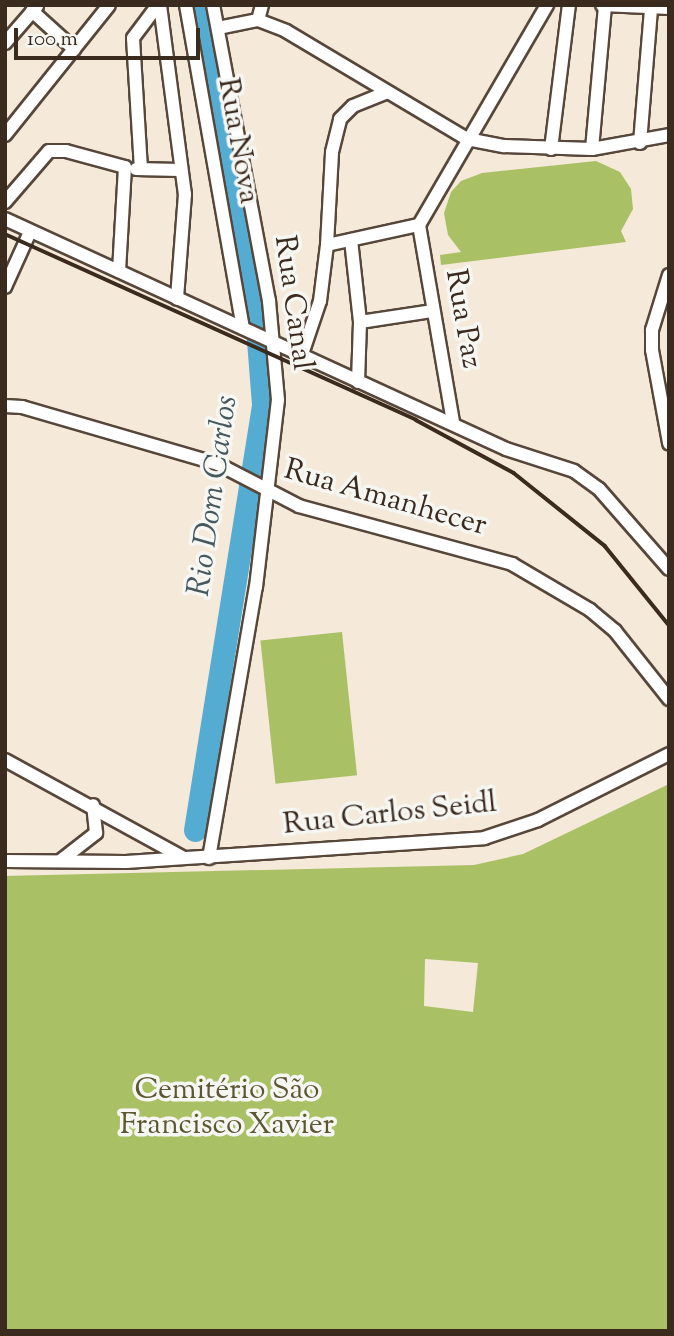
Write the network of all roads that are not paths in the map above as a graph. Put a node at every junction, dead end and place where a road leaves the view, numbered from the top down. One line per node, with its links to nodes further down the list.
1 (109, 5): 15 (street)
2 (186, 5): 38 (street, Rua Nova)
3 (213, 5): 13 (street, Rua Canal)
4 (262, 5): 12 (street)
5 (547, 5): 19 (street)
6 (569, 5): 21 (street)
7 (603, 6): 11 (street); 22 (street)
8 (158, 7): 24 (street); 25 (street)
9 (35, 8): 14 (street); 15 (street)
10 (669, 8): 11 (street)
11 (651, 10): 20 (street)
12 (258, 20): 13 (street); 16 (street)
13 (218, 28): 39 (street, Rua Canal)
14 (5, 43)
15 (74, 50): 17 (street)
16 (386, 93): 19 (street); 31 (street)
17 (5, 135)
18 (669, 135): 20 (street)
19 (467, 138): 21 (street); 28 (street)
20 (640, 143): 22 (street)
21 (551, 149): 22 (street)
22 (592, 149)
23 (125, 167): 24 (street); 26 (street); 32 (street)
24 (141, 169): 25 (street)
25 (180, 170): 35 (street)
26 (5, 202)
27 (5, 219): 29 (street)
28 (419, 225): 30 (street); 36 (street, Rua Paz)
29 (30, 232): 32 (street); 34 (street)
30 (351, 240): 31 (street); 37 (street)
31 (327, 245): 40 (street)
32 (119, 271): 35 (street)
33 (669, 275): 44 (street)
34 (5, 287)
35 (177, 299): 38 (street)
36 (433, 311): 37 (street); 43 (street, Rua Paz)
37 (360, 322): 41 (street)
38 (248, 330): 39 (street)
39 (270, 340): 40 (street); 45 (street, Rua Canal)
40 (301, 357): 41 (street)
41 (358, 382): 43 (street)
42 (5, 406): 45 (street, Rua Amanhecer)
43 (453, 422): 46 (street)
44 (669, 443)
45 (260, 489): 47 (street, Rua Amanhecer); 52 (street, Rua Canal)
46 (669, 569)
47 (669, 699)
48 (669, 754): 52 (street, Rua Carlos Seidl)
49 (5, 760): 50 (street)
50 (93, 805): 51 (street); 54 (street)
51 (184, 858): 52 (street, Rua Carlos Seidl); 54 (street, Rua Carlos Seidl)
52 (209, 858)
53 (5, 861): 54 (street, Rua Carlos Seidl)
54 (60, 861)

